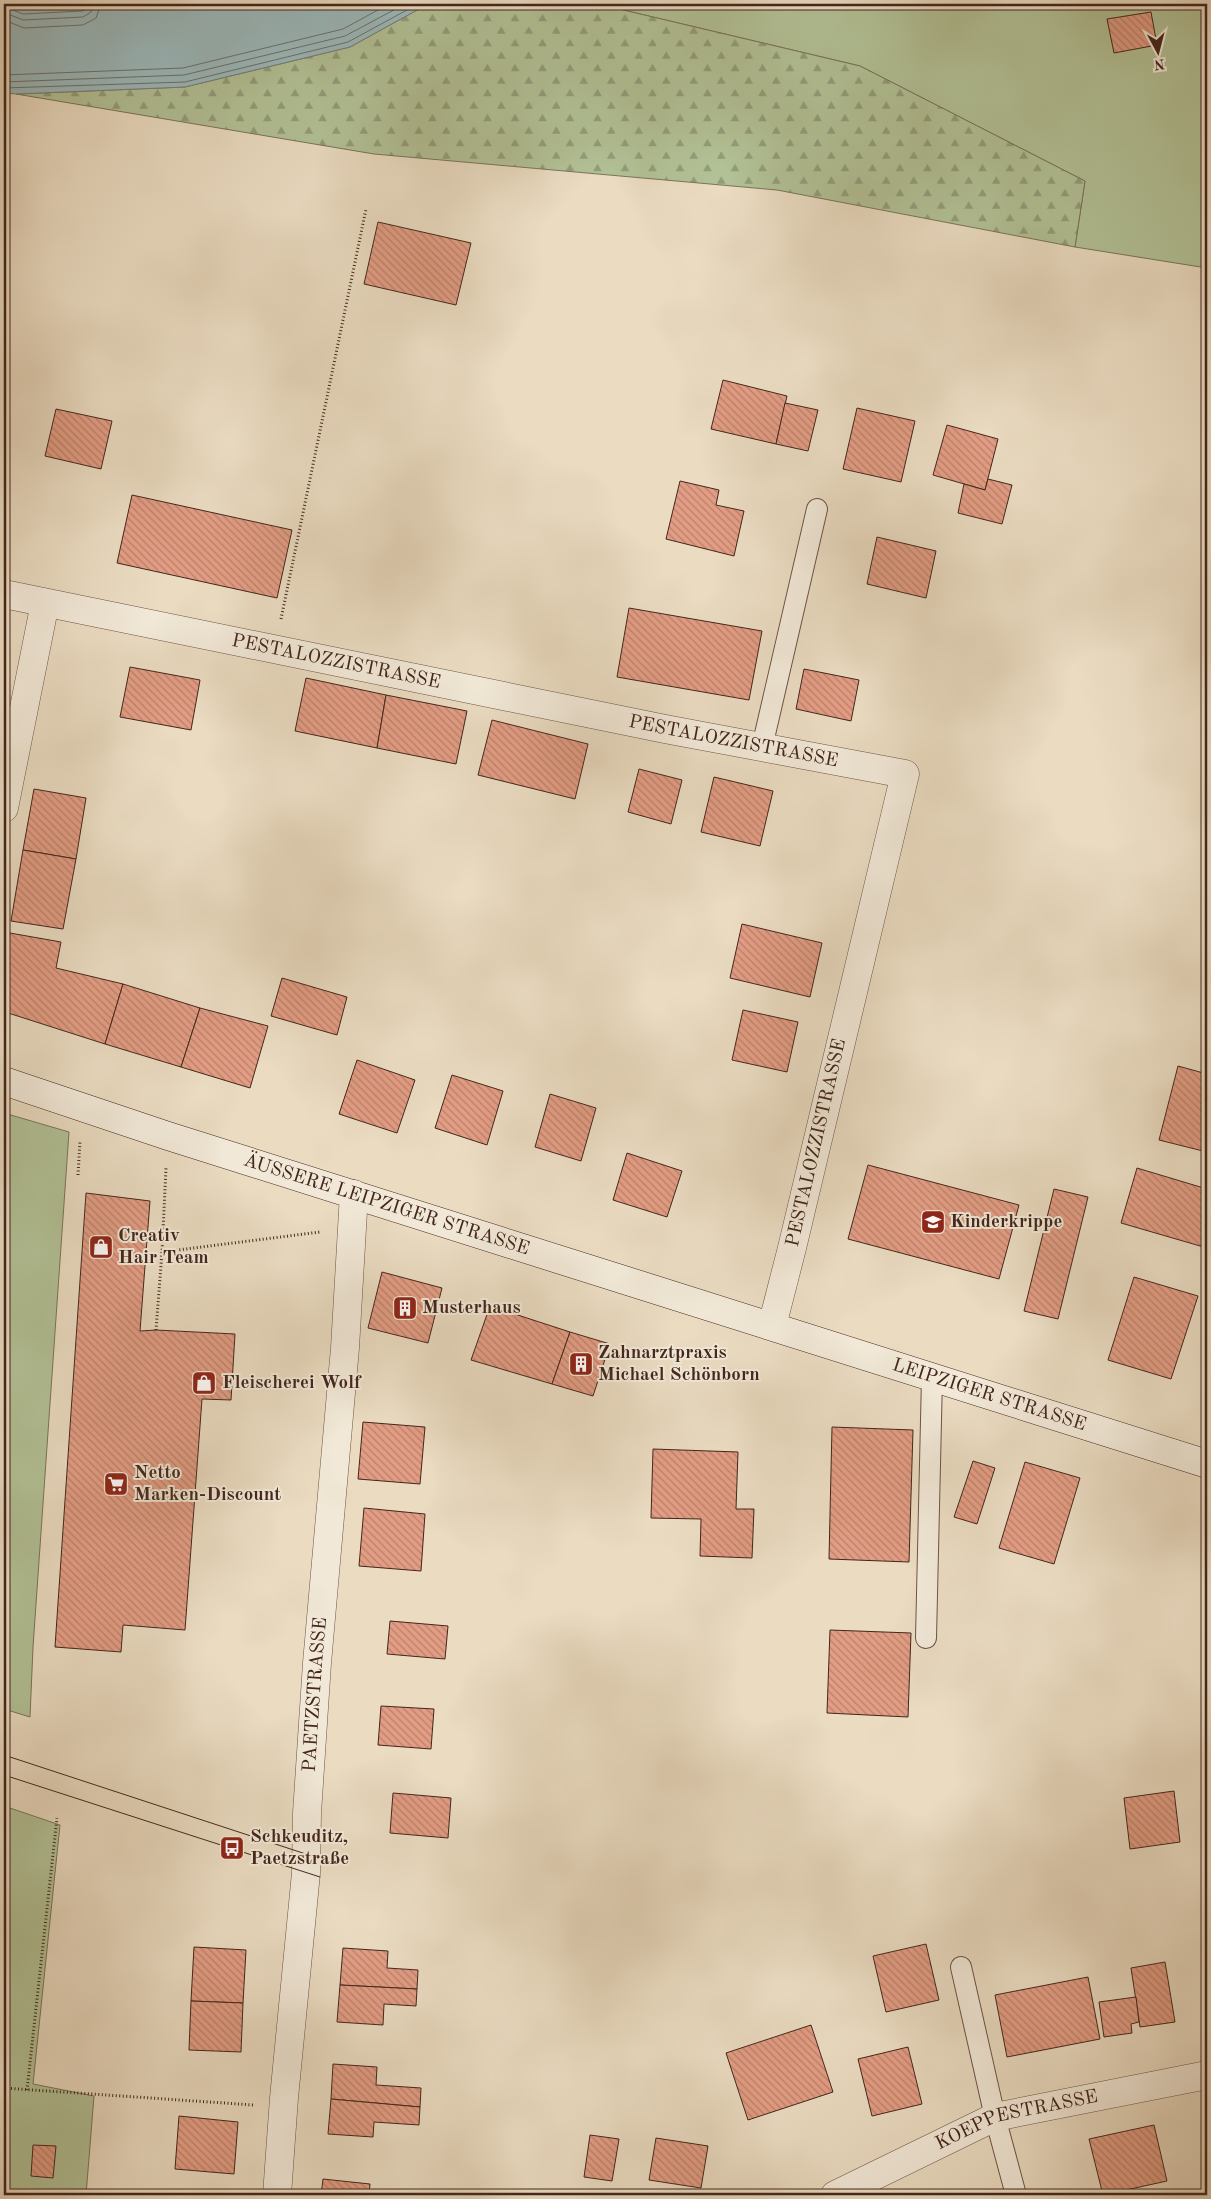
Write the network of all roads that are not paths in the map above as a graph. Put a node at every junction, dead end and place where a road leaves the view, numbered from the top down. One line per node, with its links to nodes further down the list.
1 (818, 509): 4 (lane)
2 (4, 594): 3 (street, PESTALOZZISTRASSE)
3 (45, 603): 4 (street, PESTALOZZISTRASSE); 5 (street)
4 (762, 747): 8 (street, PESTALOZZISTRASSE)
5 (4, 808)
6 (4, 1081): 7 (street, ÄUSSERE LEIPZIGER STRASSE)
7 (354, 1194): 8 (street, ÄUSSERE LEIPZIGER STRASSE); 15 (street, PAETZSTRASSE)
8 (772, 1326): 9 (street, LEIPZIGER STRASSE)
9 (932, 1377): 10 (street, LEIPZIGER STRASSE); 11 (lane)
10 (1207, 1464)
11 (926, 1638)
12 (961, 1968): 14 (lane)
13 (1207, 2076): 14 (street, KOEPPESTRASSE)
14 (995, 2117): 16 (street, KOEPPESTRASSE); 17 (lane)
15 (277, 2195)
16 (835, 2195)
17 (1016, 2195)

